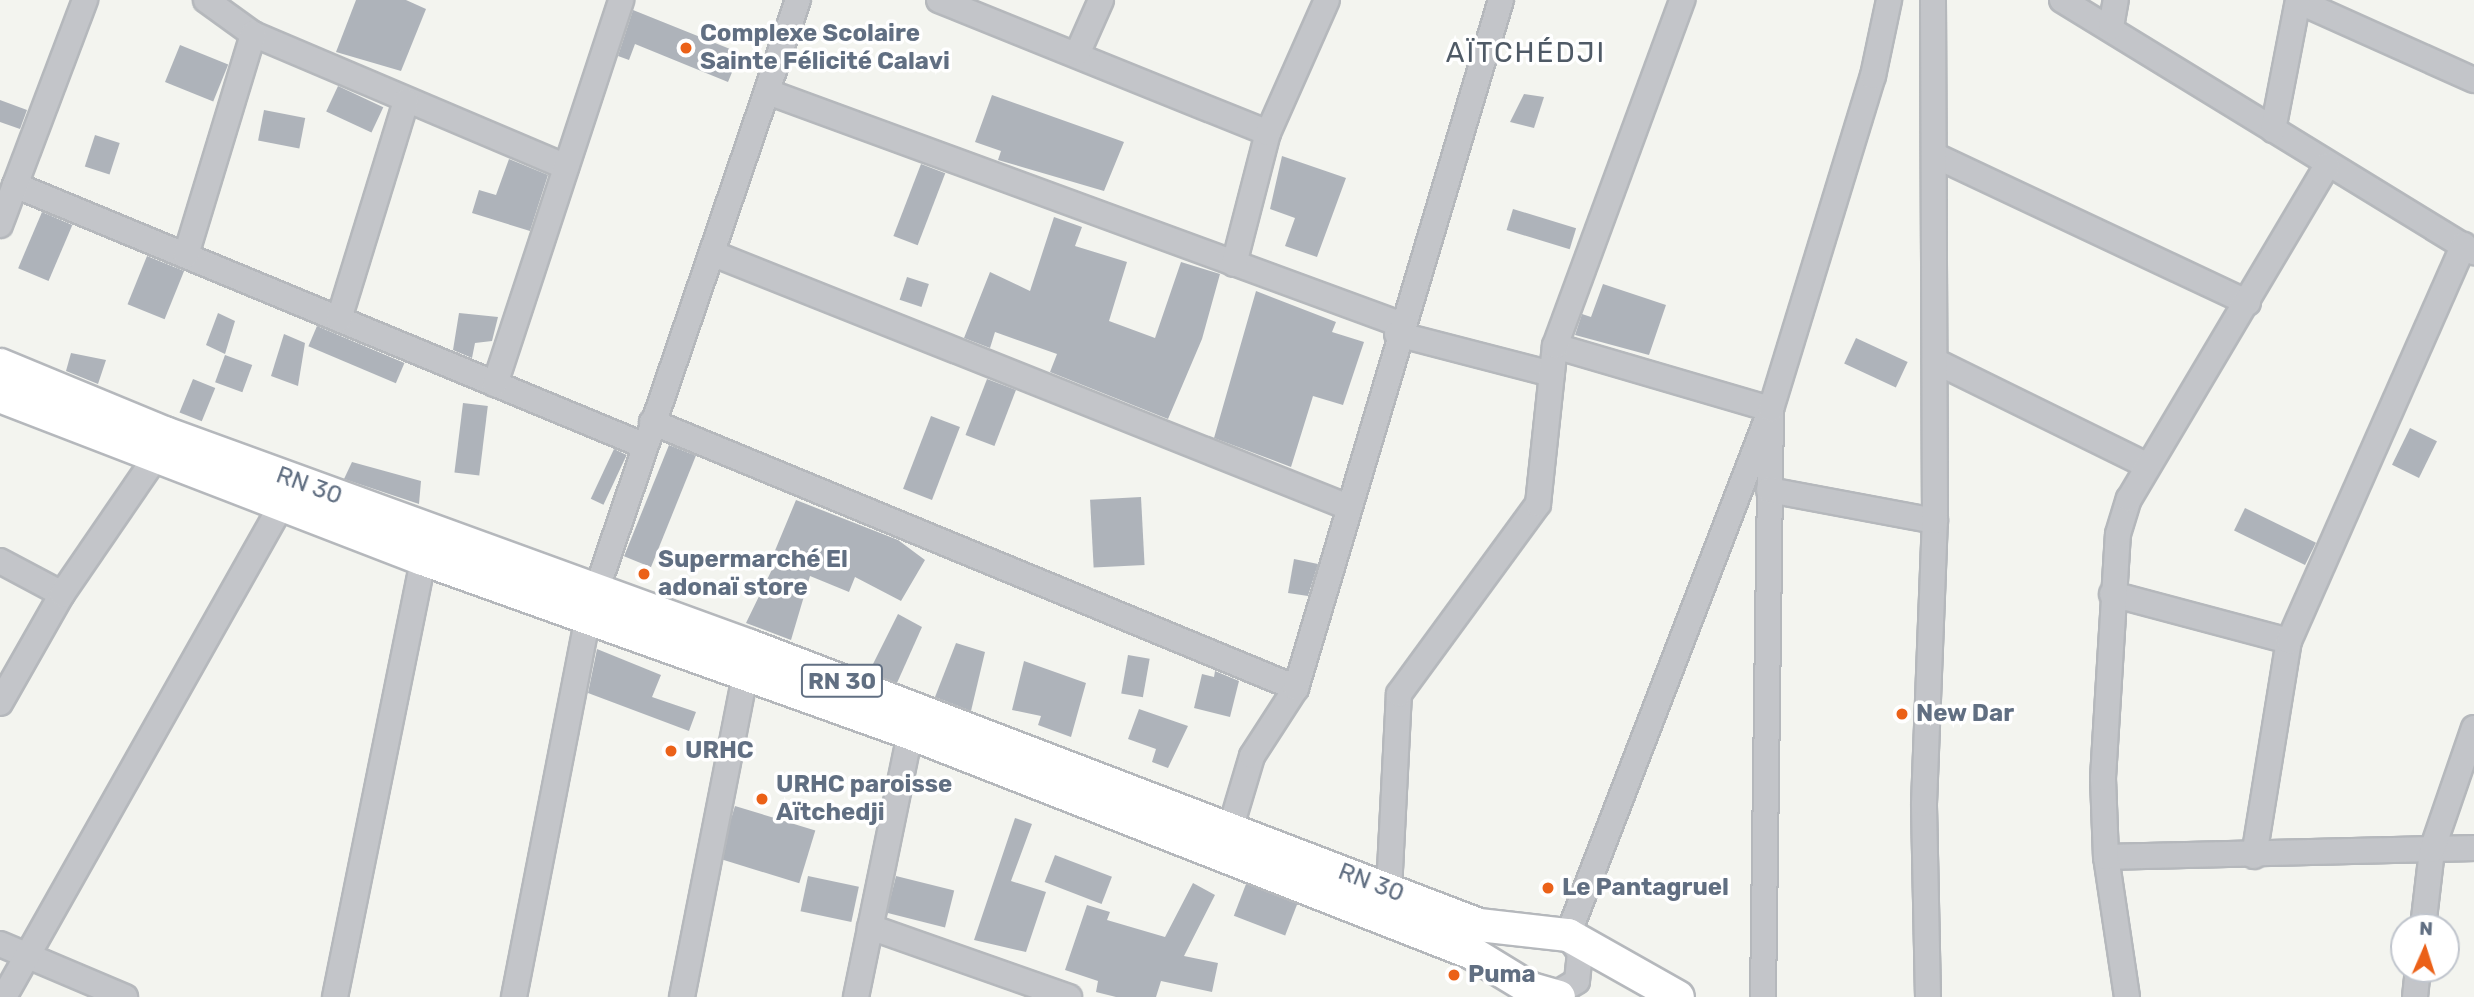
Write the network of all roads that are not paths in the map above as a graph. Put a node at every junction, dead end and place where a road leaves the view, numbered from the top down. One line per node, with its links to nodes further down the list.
1 (85, 0): 26 (street)
2 (206, 0): 16 (street)
3 (621, 0): 25 (street)
4 (799, 0): 19 (street)
5 (939, 0): 17 (street)
6 (1101, 0): 17 (street)
7 (1327, 0): 22 (street)
8 (1501, 0): 34 (street)
9 (1682, 0): 35 (street)
10 (1889, 0): 41 (street)
11 (1933, 0): 23 (street)
12 (2062, 0): 15 (street)
13 (2116, 0): 15 (street)
14 (2298, 1): 18 (street); 21 (street)
15 (2111, 27): 21 (street)
16 (253, 34): 20 (street); 30 (street)
17 (1078, 52): 22 (street)
18 (2474, 80)
19 (768, 92): 29 (street); 31 (street)
20 (406, 101): 25 (street); 33 (street)
21 (2273, 130): 24 (street)
22 (1268, 133): 31 (street)
23 (1934, 155): 32 (street); 36 (street)
24 (2328, 165): 28 (street); 32 (street)
25 (566, 167): 39 (street)
26 (15, 185): 27 (street); 30 (street)
27 (0, 225)
28 (2469, 248): 55 (street)
29 (714, 254): 42 (street); 48 (street)
30 (186, 256): 33 (street)
31 (1234, 264): 34 (street)
32 (2248, 303): 45 (street)
33 (340, 319): 39 (street)
34 (1398, 329): 38 (street); 48 (street)
35 (1555, 346): 38 (street); 41 (street)
36 (1935, 361): 45 (street); 49 (street)
37 (0, 365): 54 (main road, RN 30 / RN 30)
38 (1552, 374): 66 (street)
39 (495, 383): 43 (street)
40 (0, 396): 44 (main road, RN 30)
41 (1771, 409): 46 (street); 69 (street)
42 (652, 422): 43 (street); 57 (street)
43 (645, 446): 54 (street)
44 (155, 458): 47 (main road, RN 30); 52 (street)
45 (2148, 466): 53 (street)
46 (1769, 489): 49 (street); 81 (street)
47 (281, 506): 50 (main road, RN 30); 71 (street)
48 (1348, 507): 57 (street)
49 (1935, 521): 82 (street)
50 (423, 559): 54 (main road, RN 30); 75 (street)
51 (0, 561): 52 (street)
52 (62, 594): 58 (street)
53 (2112, 594): 55 (street); 65 (street)
54 (592, 602): 56 (main road, RN 30); 61 (main road, RN 30 / RN 30); 76 (street)
55 (2289, 641): 64 (street)
56 (745, 676): 60 (main road, RN 30); 77 (street)
57 (1296, 688): 61 (street)
58 (0, 704)
59 (2474, 728): 63 (street)
60 (909, 733): 68 (street); 72 (main road, RN 30)
61 (1230, 830): 66 (main road, RN 30 / RN 30)
62 (2474, 848): 63 (street)
63 (2432, 850): 64 (street); 67 (street)
64 (2255, 856): 65 (street)
65 (2106, 857): 83 (street)
66 (1389, 890): 69 (main road, RN 30 / RN 30)
67 (2425, 913)
68 (870, 927): 78 (street); 79 (street)
69 (1568, 935): 72 (street); 80 (main road, RN 30 / RN 30)
70 (0, 943): 71 (street)
71 (31, 955): 73 (street); 74 (street)
72 (1539, 994)
73 (4, 997)
74 (125, 997)
75 (335, 997)
76 (514, 997)
77 (682, 997)
78 (856, 997)
79 (1069, 997)
80 (1678, 997)
81 (1763, 997)
82 (1928, 997)
83 (2127, 997)

